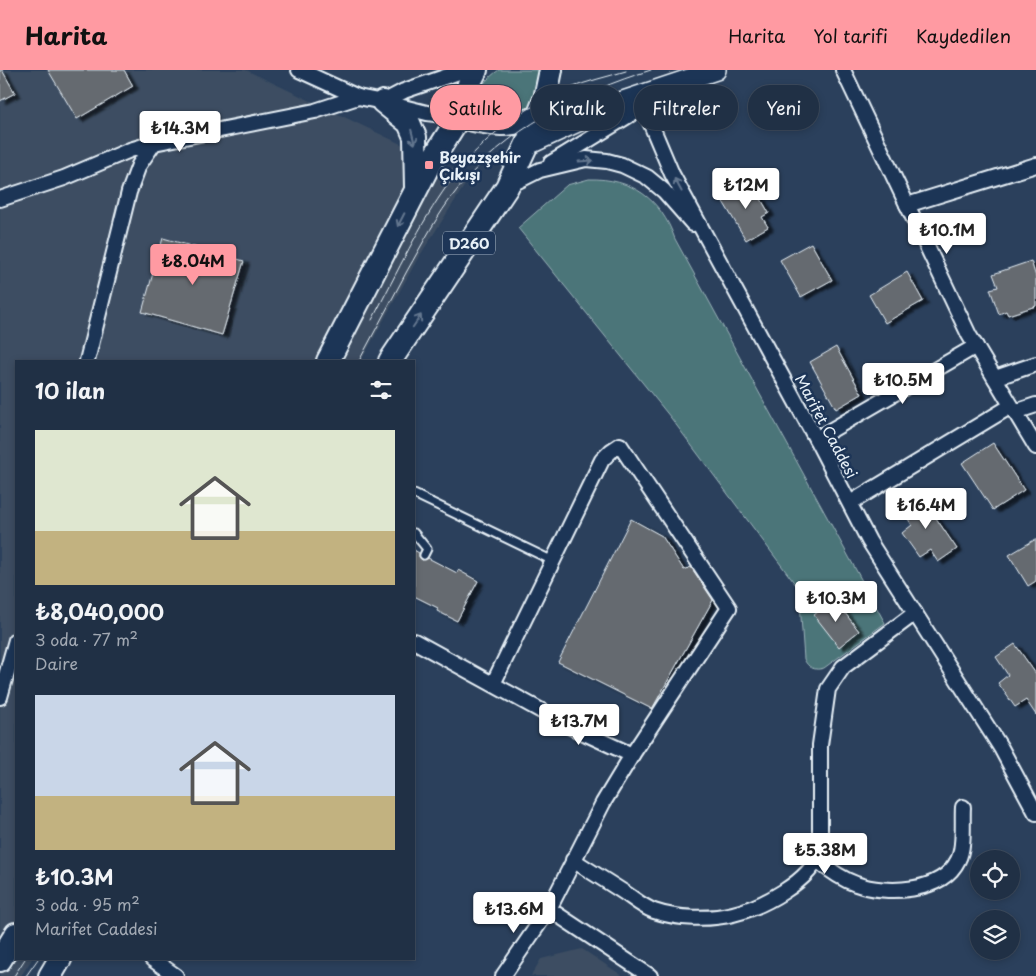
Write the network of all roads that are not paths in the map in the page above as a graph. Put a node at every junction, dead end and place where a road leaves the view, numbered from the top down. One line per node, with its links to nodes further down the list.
1 (299, 70): 10 (street)
2 (465, 70): 11 (street)
3 (476, 70): 7 (highway)
4 (551, 70): 8 (highway)
5 (716, 70): 9 (main road)
6 (843, 70): 25 (street)
7 (468, 85)
8 (548, 85)
9 (680, 85)
10 (358, 97): 11 (street); 18 (street)
11 (383, 102): 14 (street); 23 (highway, one-way to 23)
12 (634, 102): 19 (main road)
13 (634, 106): 21 (street)
14 (430, 112)
15 (451, 130): 23 (highway)
16 (533, 130): 19 (highway, D260)
17 (655, 130): 26 (street, one-way to 17)
18 (154, 143): 24 (street); 28 (street)
19 (526, 146): 22 (highway, D260)
20 (1036, 165): 25 (street)
21 (540, 170): 22 (street); 26 (street, one-way to 26)
22 (507, 187): 30 (highway, D260, one-way to 22)
23 (416, 190): 29 (highway, one-way to 29)
24 (0, 199)
25 (907, 206): 27 (street)
26 (710, 244): 35 (street, Marifet Caddesi)
27 (976, 346): 32 (street); 35 (street)
28 (87, 360)
29 (329, 360)
30 (391, 360)
31 (1036, 364): 32 (street)
32 (995, 378): 34 (street)
33 (1036, 405): 34 (street)
34 (1013, 409): 36 (street); 38 (street)
35 (816, 439): 38 (street, Marifet Caddesi)
36 (1036, 447)
37 (415, 494): 41 (lane)
38 (850, 503): 42 (street, Marifet Caddesi)
39 (415, 534): 40 (lane)
40 (424, 555)
41 (553, 562): 45 (street); 48 (street)
42 (915, 613): 47 (street, Marifet Caddesi); 53 (street)
43 (415, 642): 45 (street)
44 (15, 644): 46 (street)
45 (493, 684): 48 (street)
46 (0, 697)
47 (1000, 748): 49 (street); 51 (street)
48 (632, 755): 52 (street)
49 (1036, 794)
50 (963, 807): 53 (street)
51 (1036, 814)
52 (573, 860): 53 (street); 54 (street)
53 (817, 860)
54 (549, 909): 61 (street); 62 (street)
55 (15, 936): 56 (highway)
56 (0, 960)
57 (59, 960): 59 (highway)
58 (153, 960): 60 (street)
59 (50, 976)
60 (176, 976)
61 (503, 976)
62 (650, 976)

